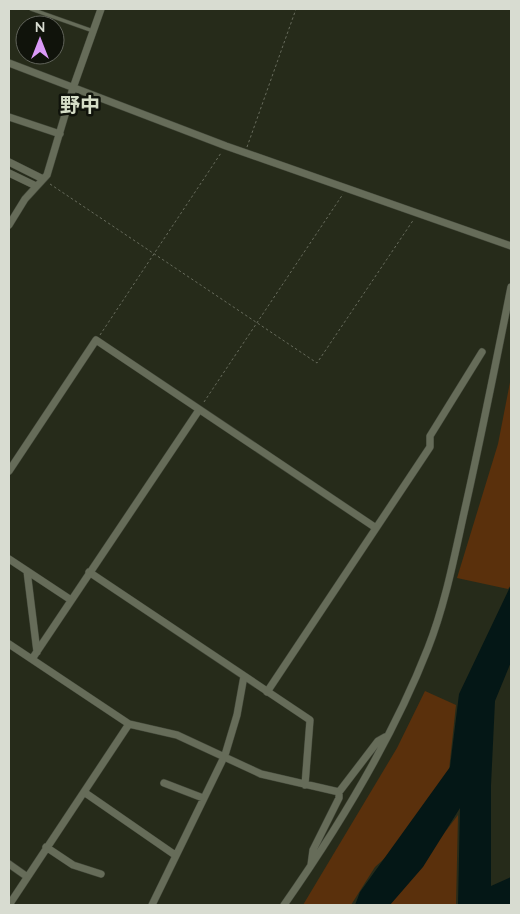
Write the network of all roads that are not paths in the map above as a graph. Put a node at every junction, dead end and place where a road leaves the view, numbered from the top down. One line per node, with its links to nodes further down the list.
1 (31, 9): 3 (lane)
2 (102, 9): 3 (street)
3 (93, 32): 5 (street)
4 (9, 63): 5 (street)
5 (73, 88): 7 (street); 13 (street)
6 (9, 117): 7 (street)
7 (60, 134): 10 (street)
8 (9, 162): 10 (street)
9 (9, 174): 11 (street)
10 (43, 179): 11 (street)
11 (36, 186): 12 (street)
12 (9, 225)
13 (511, 246)
14 (511, 287): 29 (street)
15 (482, 352): 18 (street)
16 (199, 410): 17 (street); 18 (street); 21 (street)
17 (9, 470)
18 (376, 528): 27 (street)
19 (9, 559): 20 (street)
20 (27, 571): 22 (street); 24 (street)
21 (89, 572): 22 (street); 26 (street)
22 (70, 600): 24 (street)
23 (9, 644): 25 (street)
24 (37, 652): 25 (street)
25 (32, 659): 28 (street)
26 (244, 676): 27 (street); 30 (street)
27 (267, 692): 32 (street)
28 (129, 724): 30 (street); 33 (street)
29 (386, 737): 34 (street); 39 (street)
30 (225, 755): 32 (street); 35 (street)
31 (164, 783): 35 (street)
32 (305, 785): 34 (street)
33 (84, 792): 36 (street); 37 (street)
34 (339, 792): 39 (street)
35 (203, 798): 37 (street)
36 (46, 847): 40 (street); 41 (street)
37 (175, 855): 43 (street)
38 (9, 864): 41 (street)
39 (311, 866): 44 (street)
40 (101, 874)
41 (26, 876): 42 (street)
42 (9, 905)
43 (152, 905)
44 (284, 905)

